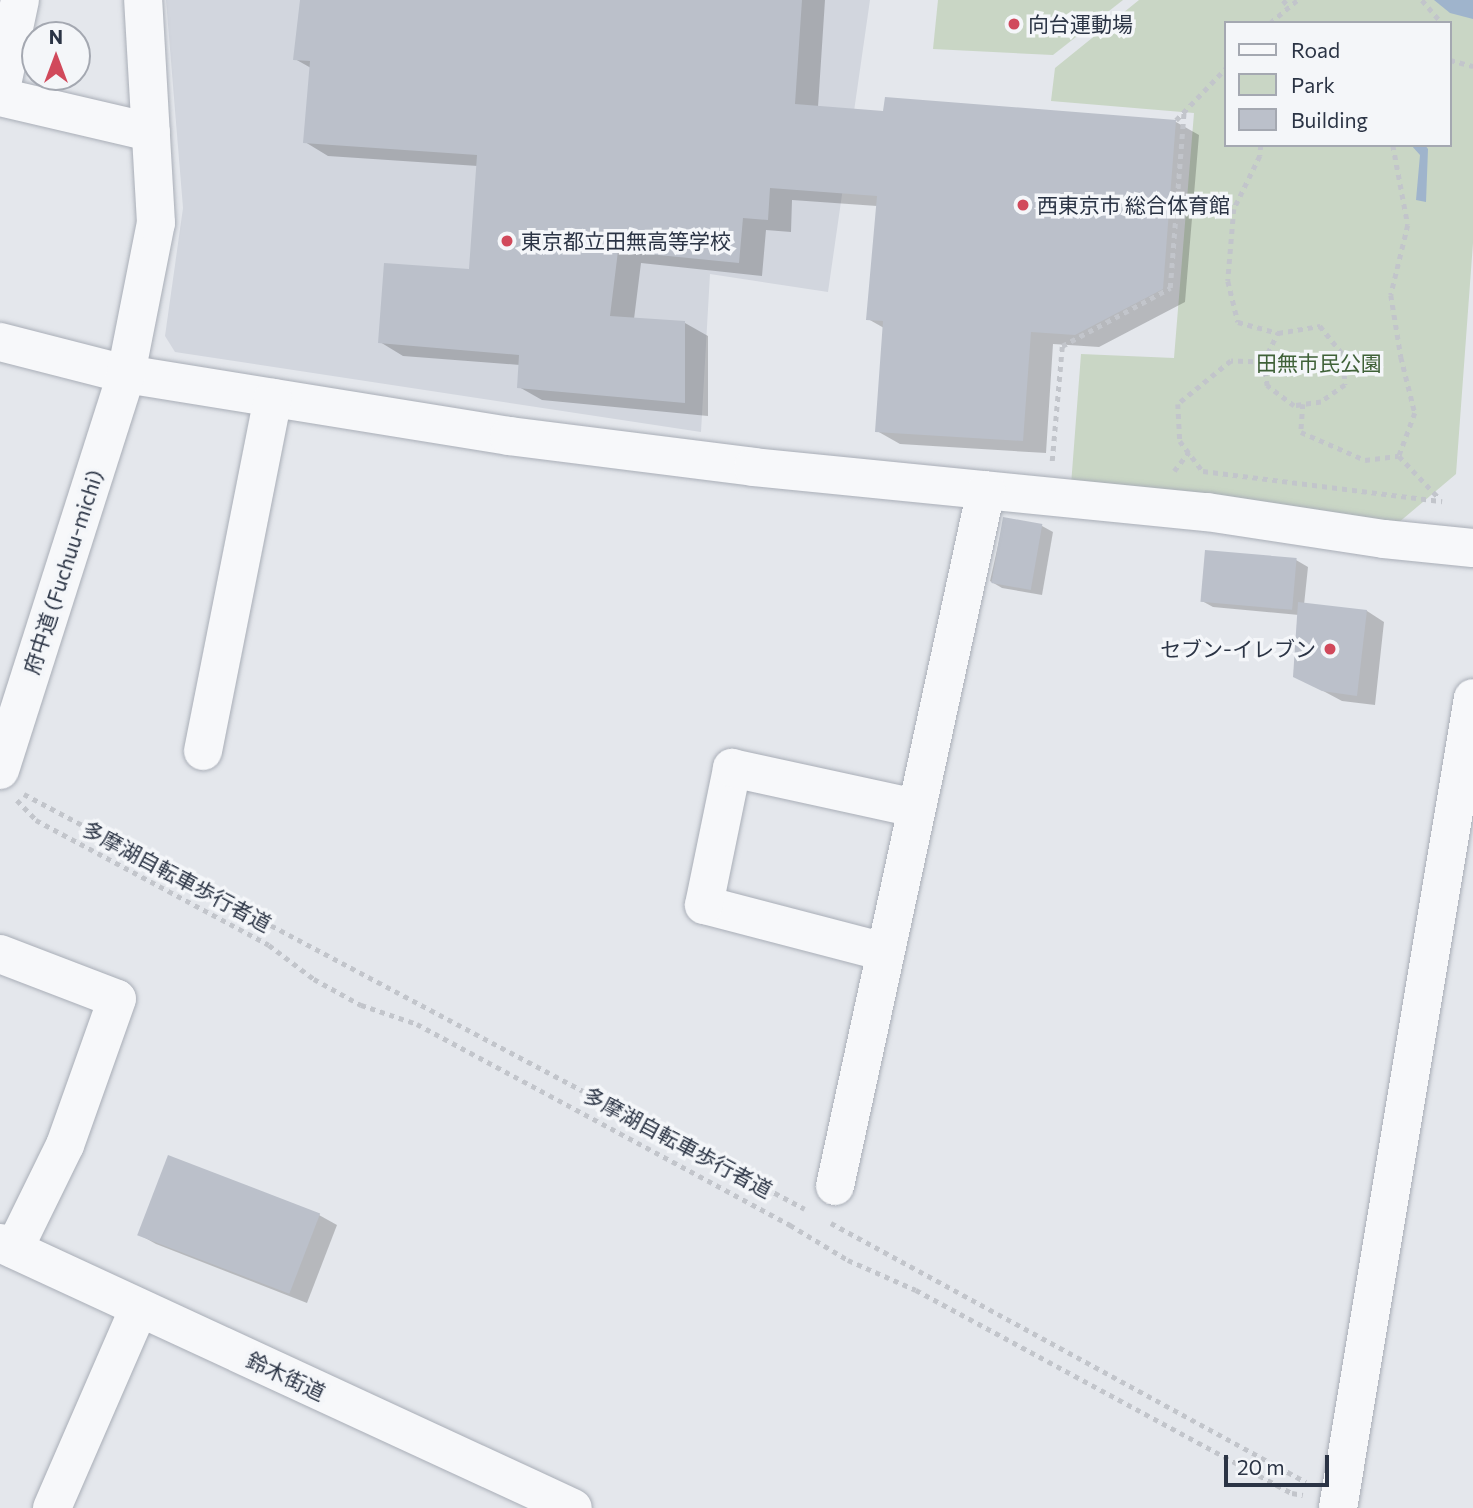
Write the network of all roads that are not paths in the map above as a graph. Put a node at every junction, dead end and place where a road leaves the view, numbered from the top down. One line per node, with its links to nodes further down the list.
1 (20, 0): 3 (street)
2 (143, 0): 4 (street, 府中道 (Fuchuu-michi))
3 (0, 96): 4 (street)
4 (152, 132): 6 (street, 府中道 (Fuchuu-michi))
5 (0, 342): 6 (street)
6 (126, 374): 7 (street); 12 (street, 府中道 (Fuchuu-michi))
7 (273, 398): 8 (street); 11 (street)
8 (986, 490): 9 (street); 13 (street)
9 (1473, 548)
10 (1473, 698): 19 (street)
11 (203, 751)
12 (7, 783)
13 (916, 808): 14 (street); 14 (street)
14 (885, 953): 16 (street)
15 (0, 954): 17 (street)
16 (821, 1205)
17 (7, 1246): 18 (street, 鈴木街道)
18 (139, 1308): 20 (street); 21 (street, 鈴木街道)
19 (1339, 1504)
20 (52, 1508)
21 (573, 1508)

